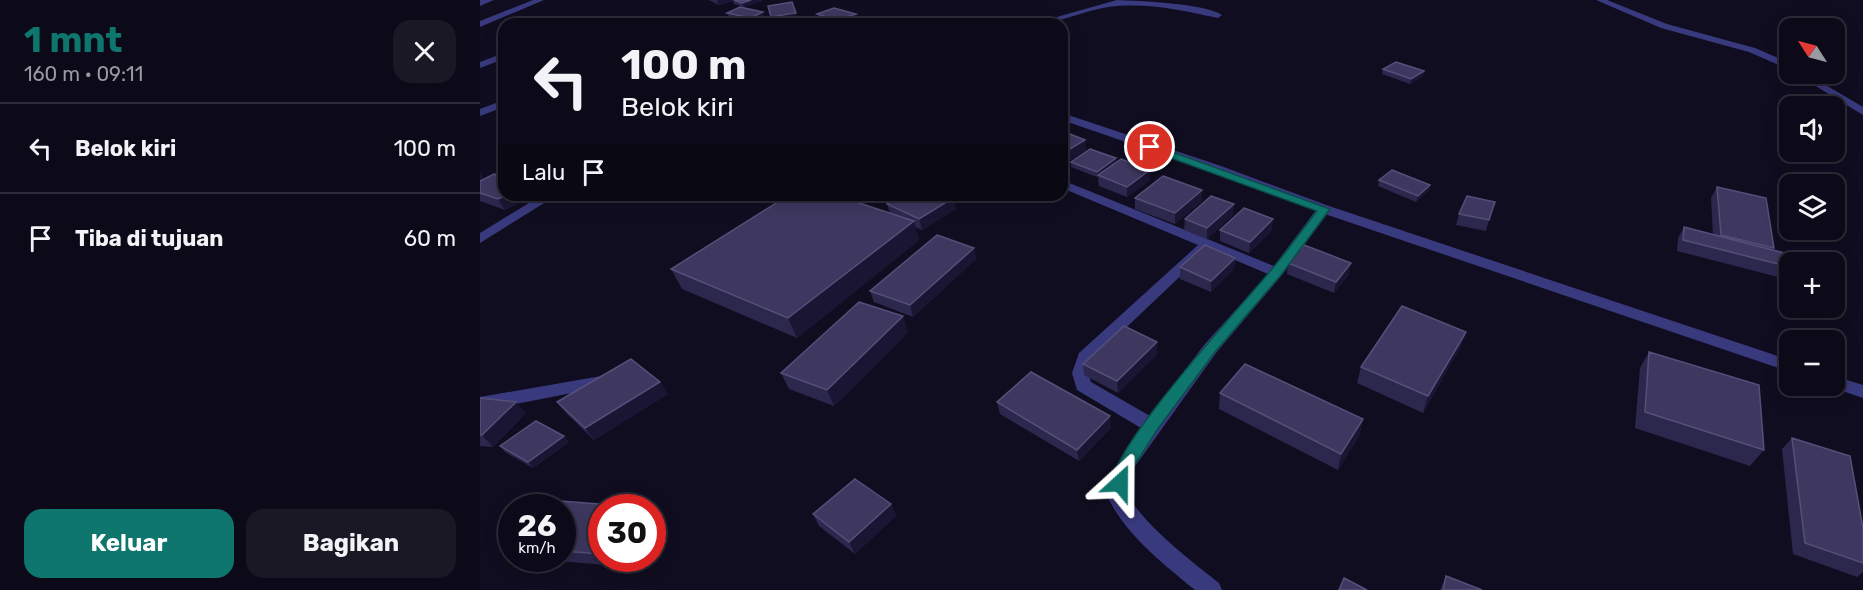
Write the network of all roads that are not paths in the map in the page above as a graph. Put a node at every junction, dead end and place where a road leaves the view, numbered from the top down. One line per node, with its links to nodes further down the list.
1 (490, 0): 5 (street)
2 (540, 0): 9 (street)
3 (1125, 0): 6 (street)
4 (1600, 0): 11 (street)
5 (480, 3)
6 (1110, 5): 7 (street); 8 (street)
7 (1218, 15)
8 (1059, 18)
9 (480, 24)
10 (498, 58): 12 (street)
11 (1779, 62)
12 (480, 65)
13 (1817, 84): 15 (street)
14 (498, 106): 16 (street)
15 (1863, 112)
16 (480, 113)
17 (1068, 118): 20 (street)
18 (1068, 186): 22 (street)
19 (541, 201): 21 (street)
20 (1324, 209): 23 (street); 24 (street)
21 (480, 239)
22 (1207, 244): 23 (street); 29 (street)
23 (1277, 272): 29 (street)
24 (1779, 362)
25 (611, 381): 28 (street)
26 (1845, 386): 27 (street)
27 (1863, 392)
28 (480, 404)
29 (1152, 426): 30 (street)
30 (1211, 590)

